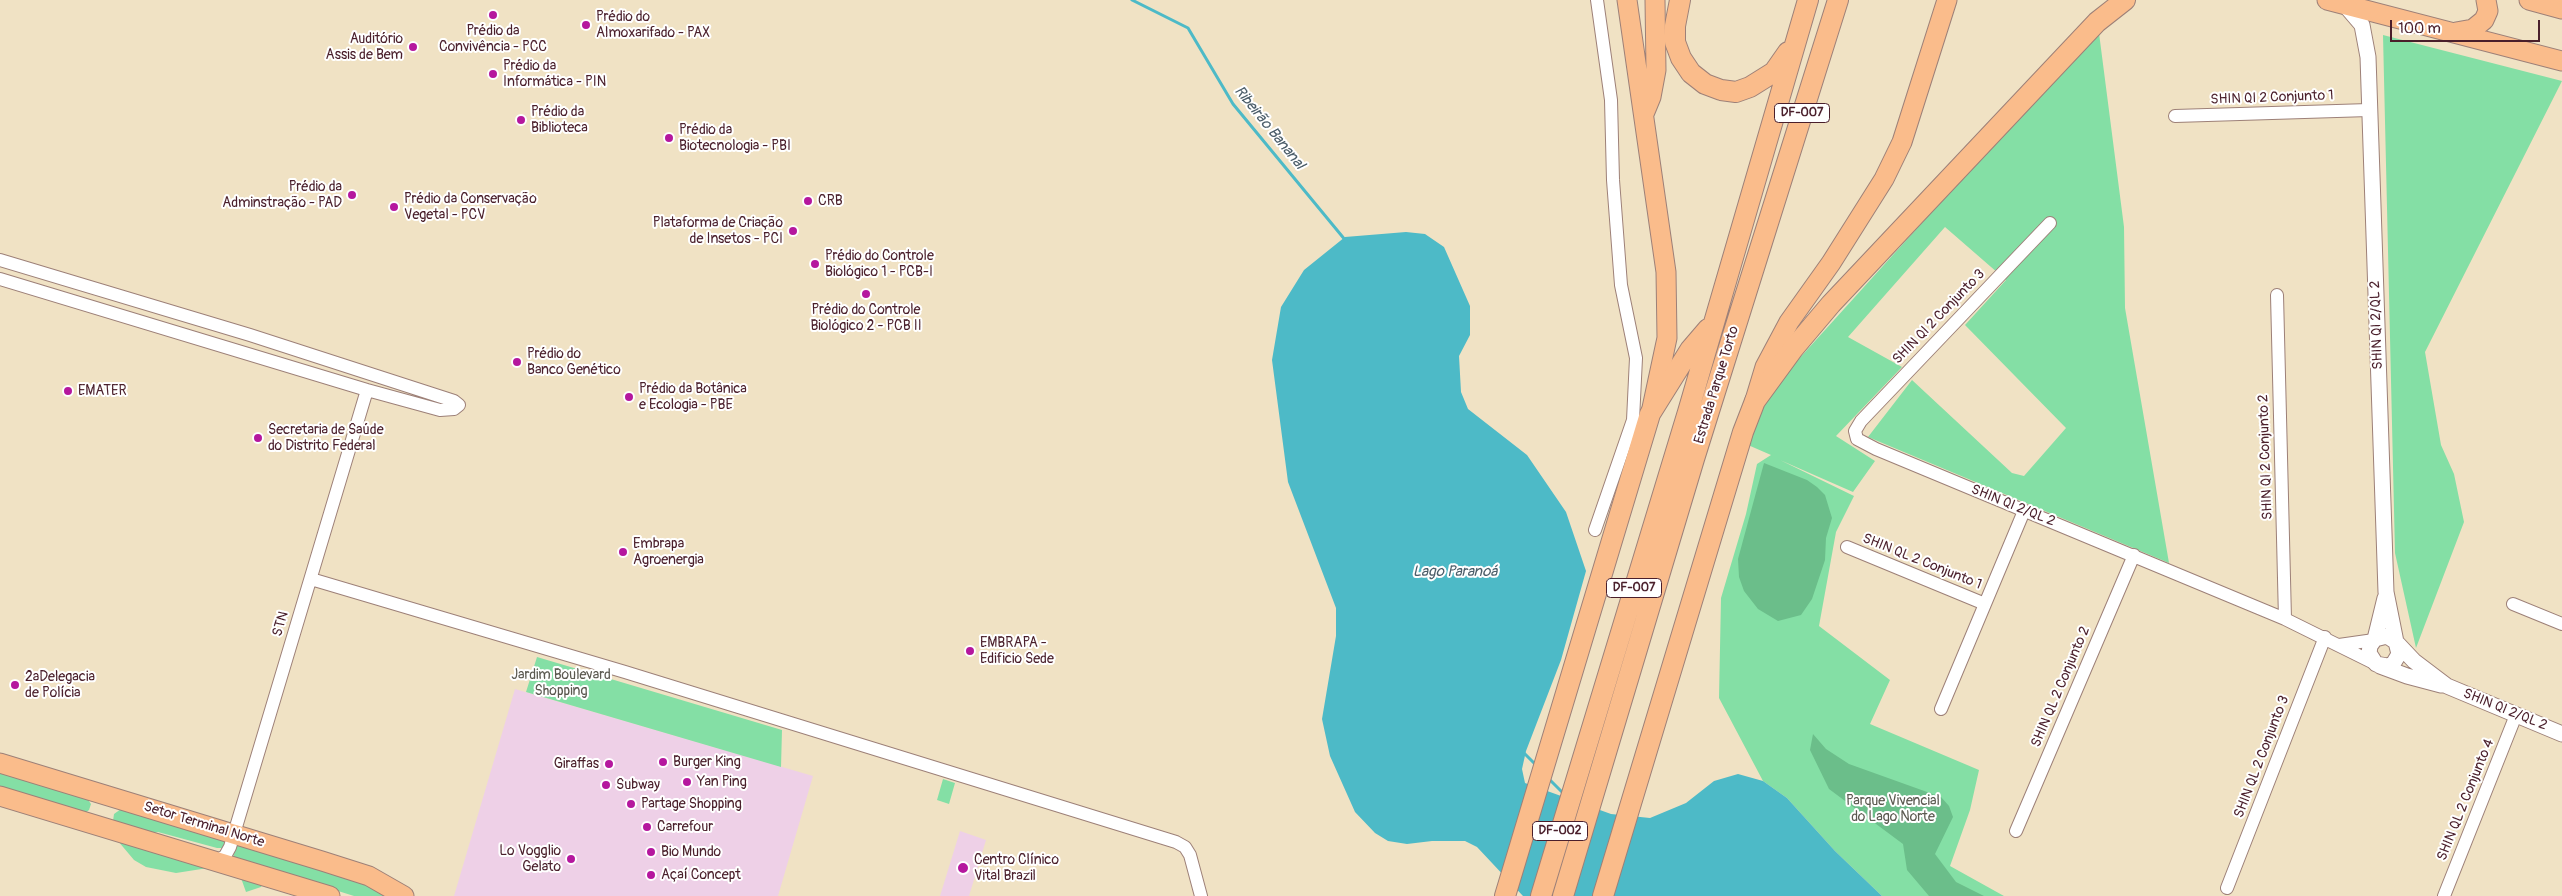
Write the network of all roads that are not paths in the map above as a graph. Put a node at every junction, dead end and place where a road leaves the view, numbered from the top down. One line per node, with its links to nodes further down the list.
1 (1597, 0): 31 (street)
2 (1627, 0): 19 (main road)
3 (1655, 0): 19 (main road)
4 (1680, 0): 15 (highway)
5 (1808, 0): 15 (highway, Estrada Parque Torto / DF-007)
6 (1838, 0): 51 (highway, Estrada Parque Torto / DF-007)
7 (1947, 0): 27 (main road)
8 (2125, 0): 27 (highway)
9 (2486, 0): 14 (main road)
10 (2528, 0): 12 (main road)
11 (2335, 2): 13 (main road); 16 (street, SHIN QI 2/QL 2)
12 (2562, 8)
13 (2391, 16): 14 (main road); 16 (street, SHIN QI 2/QL 2)
14 (2454, 32): 17 (main road)
15 (1797, 39): 25 (highway, Estrada Parque Torto / DF-007)
16 (2368, 57): 18 (street, SHIN QI 2/QL 2)
17 (2562, 61)
18 (2369, 110): 20 (street, SHIN QI 2 Conjunto 1); 35 (street, SHIN QI 2/QL 2)
19 (1643, 115): 28 (main road)
20 (2175, 116)
21 (2050, 223): 29 (street, SHIN QI 2 Conjunto 3)
22 (0, 260): 26 (street)
23 (0, 279): 26 (street)
24 (2276, 295): 38 (street, SHIN QI 2 Conjunto 2)
25 (1713, 324): 28 (highway); 50 (highway, Estrada Parque Torto / DF-007)
26 (367, 390): 34 (street, STN)
27 (1755, 401): 65 (highway)
28 (1650, 414): 56 (highway)
29 (1856, 435): 30 (street, SHIN QI 2/QL 2)
30 (2024, 511): 33 (street, SHIN QI 2/QL 2); 36 (street, SHIN QL 2 Conjunto 1)
31 (1594, 530)
32 (1847, 547): 36 (street, SHIN QL 2 Conjunto 1)
33 (2134, 555): 38 (street, SHIN QI 2/QL 2); 53 (street, SHIN QL 2 Conjunto 2)
34 (311, 579): 54 (street, STN); 60 (street)
35 (2386, 592): 41 (street, SHIN QI 2/QL 2); 42 (street, SHIN QI 2/QL 2)
36 (1985, 604): 46 (street, SHIN QL 2 Conjunto 1)
37 (2513, 604): 39 (street)
38 (2285, 619): 40 (street, SHIN QI 2/QL 2)
39 (2562, 624)
40 (2325, 637): 43 (street, SHIN QI 2/QL 2); 57 (street, SHIN QL 2 Conjunto 3)
41 (2375, 640): 42 (street); 43 (street); 44 (street)
42 (2397, 643): 44 (street); 45 (street, SHIN QI 2/QL 2)
43 (2339, 644): 44 (street, SHIN QI 2/QL 2)
44 (2378, 665): 45 (street, SHIN QI 2/QL 2)
45 (2447, 686): 47 (street, SHIN QI 2/QL 2)
46 (1941, 710)
47 (2516, 715): 48 (street, SHIN QI 2/QL 2); 66 (street, SHIN QL 2 Conjunto 4)
48 (2562, 734)
49 (0, 763): 54 (main road, Setor Terminal Norte)
50 (1580, 765): 63 (highway, DF-002)
51 (1601, 771): 64 (highway, DF-002)
52 (0, 796): 55 (main road)
53 (2016, 832)
54 (234, 835): 55 (street, STN); 59 (main road, Setor Terminal Norte)
55 (216, 861): 58 (main road)
56 (1511, 874): 61 (main road); 62 (highway)
57 (2228, 888)
58 (330, 896)
59 (404, 896)
60 (1201, 896)
61 (1496, 896)
62 (1505, 896)
63 (1541, 896)
64 (1563, 896)
65 (1602, 896)
66 (2444, 896)

